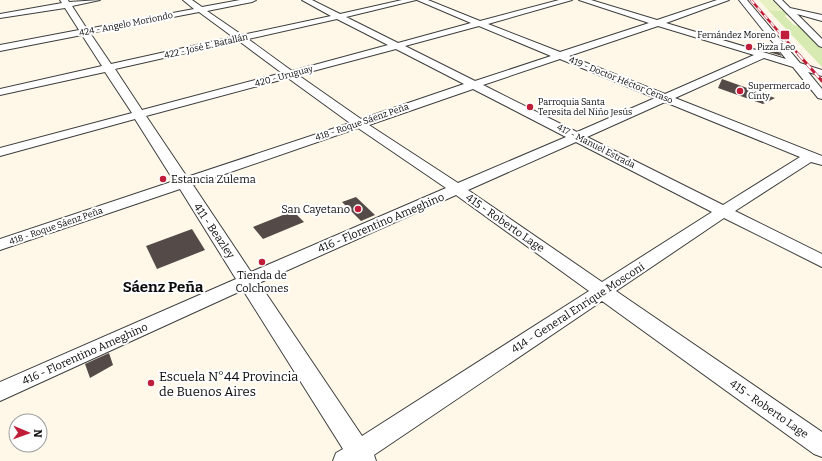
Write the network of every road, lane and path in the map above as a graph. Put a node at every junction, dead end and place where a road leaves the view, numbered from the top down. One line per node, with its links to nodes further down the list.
1 (96, 0): 12 (street)
2 (187, 0): 14 (street, 415 - Roberto Lage)
3 (252, 0): 14 (street, 424 - Angelo Moriondo)
4 (306, 0): 16 (street, 417 - Manuel Estrada)
5 (412, 0): 16 (street, 422 - José E. Batallán)
6 (421, 0): 19 (street, 419 - Doctor Héctor Ceraso)
7 (568, 0): 19 (street, 420 - Uruguay)
8 (583, 0): 18 (street)
9 (725, 0): 18 (street, 418 - Roque Sáenz Peña)
10 (743, 0): 27 (street)
11 (778, 0): 13 (street)
12 (66, 2): 15 (street); 20 (street, 411 - Beazley)
13 (787, 9): 17 (street); 22 (street)
14 (200, 10): 20 (street, 424 - Angelo Moriondo); 21 (street, 415 - Roberto Lage)
15 (0, 16)
16 (338, 16): 21 (street, 422 - José E. Batallán); 23 (street, 417 - Manuel Estrada)
17 (822, 18)
18 (657, 23): 25 (street); 26 (street, 418 - Roque Sáenz Peña)
19 (480, 24): 23 (street, 420 - Uruguay); 26 (street, 419 - Doctor Héctor Ceraso)
20 (85, 32): 24 (street, 424 - Angelo Moriondo); 28 (street, 411 - Beazley)
21 (240, 38): 28 (street, 422 - José E. Batallán); 30 (street, 415 - Roberto Lage)
22 (822, 44)
23 (397, 46): 30 (street, 420 - Uruguay); 31 (street, 417 - Manuel Estrada)
24 (0, 48)
25 (763, 55): 27 (street); 34 (street, 416 - Florentino Ameghino)
26 (560, 56): 31 (street, 418 - Roque Sáenz Peña); 34 (street, 419 - Doctor Héctor Ceraso)
27 (796, 65): 29 (street); 33 (street)
28 (108, 68): 32 (street, 422 - José E. Batallán); 35 (street, 411 - Beazley)
29 (821, 72)
30 (291, 74): 35 (street, 420 - Uruguay); 36 (street, 415 - Roberto Lage)
31 (475, 84): 36 (street, 418 - Roque Sáenz Peña); 37 (street, 417 - Manuel Estrada)
32 (0, 92)
33 (822, 96)
34 (663, 97): 37 (street, 416 - Florentino Ameghino); 39 (street, 419 - Doctor Héctor Ceraso)
35 (139, 115): 38 (street, 420 - Uruguay); 40 (street, 411 - Beazley)
36 (359, 123): 40 (street, 418 - Roque Sáenz Peña); 41 (street, 415 - Roberto Lage)
37 (578, 137): 41 (street, 416 - Florentino Ameghino); 42 (street, 417 - Manuel Estrada)
38 (0, 152)
39 (817, 158): 42 (street, 414 - General Enrique Mosconi)
40 (182, 183): 43 (street, 418 - Roque Sáenz Peña); 45 (street, 411 - Beazley)
41 (458, 190): 45 (street, 416 - Florentino Ameghino); 46 (street, 415 - Roberto Lage)
42 (724, 211): 44 (street, 417 - Manuel Estrada); 46 (street, 414 - General Enrique Mosconi)
43 (0, 245)
44 (822, 262)
45 (248, 281): 47 (street, 416 - Florentino Ameghino); 49 (street, 411 - Beazley)
46 (602, 292): 48 (street, 415 - Roberto Lage); 49 (street, 414 - General Enrique Mosconi)
47 (0, 392)
48 (822, 446)
49 (356, 458)

